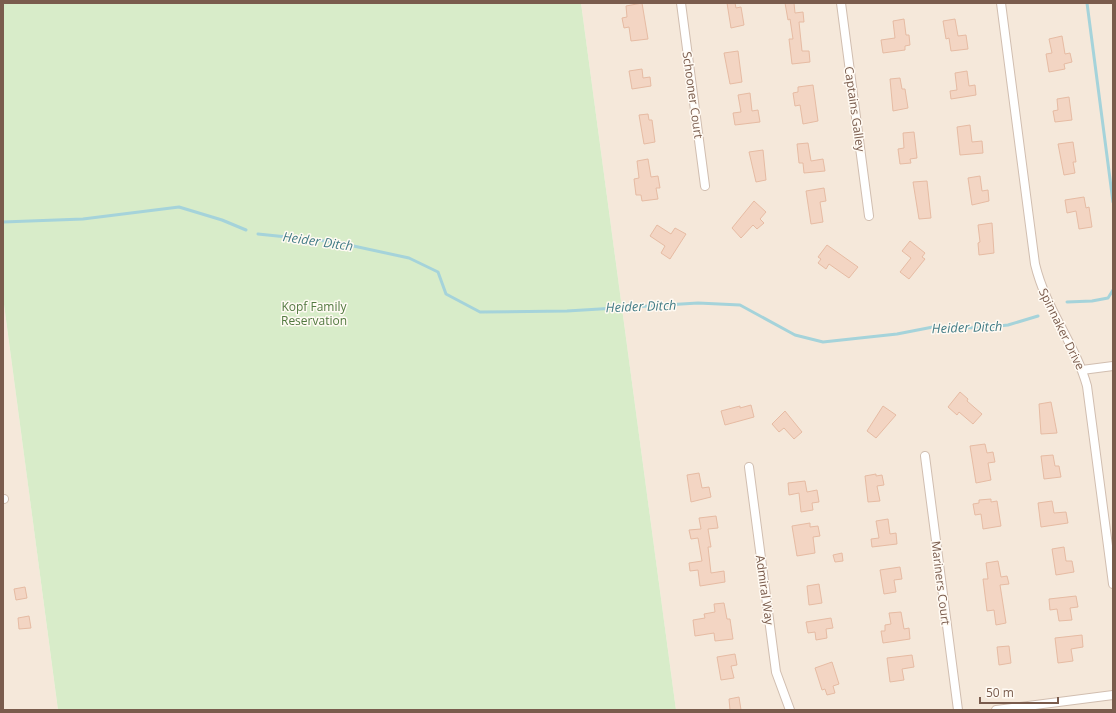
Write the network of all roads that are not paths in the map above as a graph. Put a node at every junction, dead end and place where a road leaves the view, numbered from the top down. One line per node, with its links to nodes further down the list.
1 (681, 3): 4 (street, Schooner Court)
2 (841, 3): 5 (street, Captains Galley)
3 (1002, 3): 7 (street, Spinnaker Drive)
4 (705, 186)
5 (869, 216)
6 (1113, 366): 7 (street)
7 (1082, 370): 10 (street, Spinnaker Drive)
8 (925, 456): 13 (street, Mariners Court)
9 (748, 467): 12 (street, Admiral Way)
10 (1113, 584)
11 (1113, 695): 14 (street)
12 (790, 710)
13 (958, 710)
14 (996, 710)

